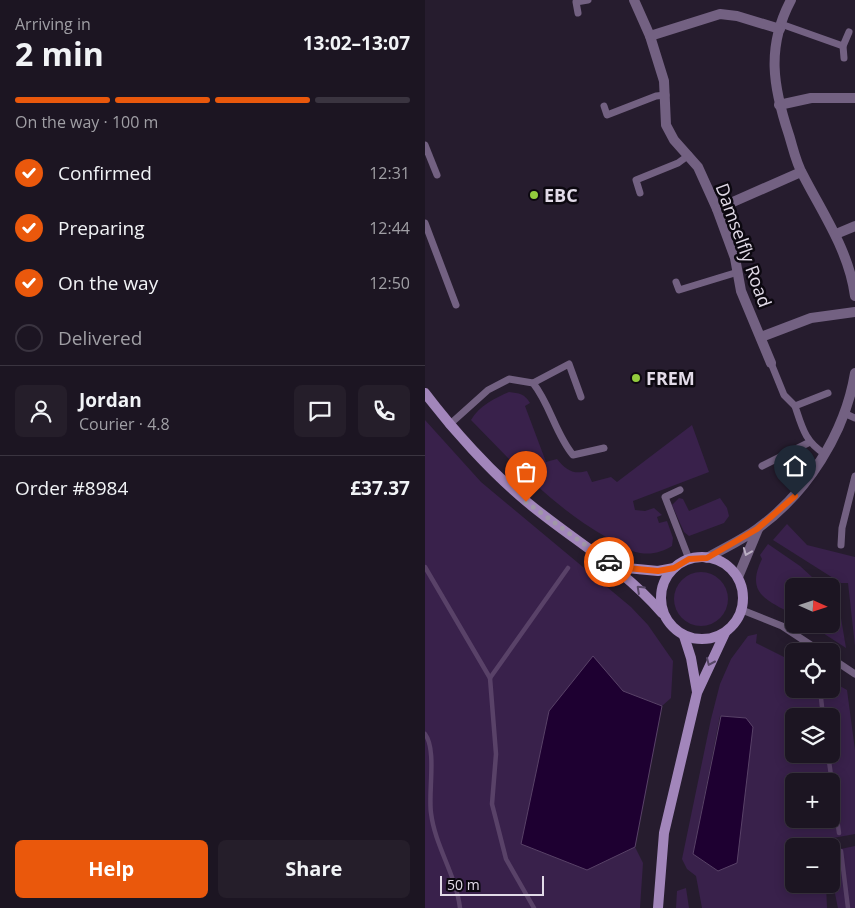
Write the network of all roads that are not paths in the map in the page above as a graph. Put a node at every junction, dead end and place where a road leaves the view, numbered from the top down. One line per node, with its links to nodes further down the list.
1 (588, 0): 4 (lane)
2 (634, 0): 7 (street, Damselfly Road)
3 (791, 0): 5 (street)
4 (578, 13)
5 (780, 26): 7 (street); 8 (lane); 12 (street)
6 (849, 32): 8 (lane)
7 (650, 36): 10 (street, Damselfly Road)
8 (843, 46): 9 (lane)
9 (844, 58)
10 (666, 95): 13 (lane); 15 (street, Damselfly Road)
11 (855, 98): 12 (street)
12 (779, 105): 16 (street)
13 (604, 106)
14 (425, 145): 17 (lane)
15 (689, 155): 18 (lane); 19 (street, Damselfly Road)
16 (801, 172): 19 (street); 22 (street)
17 (437, 175)
18 (640, 193)
19 (717, 209): 23 (street, Damselfly Road)
20 (425, 223): 26 (lane)
21 (855, 226): 22 (street)
22 (837, 234): 25 (street)
23 (739, 272): 24 (lane); 28 (street, Damselfly Road)
24 (676, 282)
25 (855, 296)
26 (456, 305)
27 (855, 312): 28 (street)
28 (761, 337): 29 (street, Damselfly Road)
29 (771, 363): 35 (lane)
30 (855, 373): 36 (street)
31 (533, 383): 34 (lane); 38 (lane); 40 (lane)
32 (425, 393): 38 (street)
33 (828, 393): 35 (lane)
34 (581, 397)
35 (795, 406): 39 (lane)
36 (844, 413): 37 (lane); 41 (street)
37 (855, 418)
38 (449, 425): 49 (street)
39 (810, 442): 41 (lane); 42 (lane)
40 (604, 448)
41 (825, 454): 45 (street)
42 (762, 466)
43 (854, 478): 46 (lane)
44 (680, 490): 48 (lane)
45 (757, 529): 47 (street); 51 (street, one-way to 51)
46 (841, 546)
47 (707, 558): 48 (street); 51 (street)
48 (689, 559): 50 (street)
49 (616, 567): 50 (street); 53 (street, one-way to 49)
50 (674, 568): 53 (street)
51 (738, 577): 52 (street)
52 (742, 610): 54 (street); 56 (lane)
53 (663, 613): 55 (street)
54 (725, 632): 55 (street); 59 (street, one-way to 59)
55 (684, 636): 59 (street)
56 (807, 643)
57 (840, 664): 58 (lane)
58 (855, 674)
59 (697, 693): 60 (street)
60 (658, 908)

